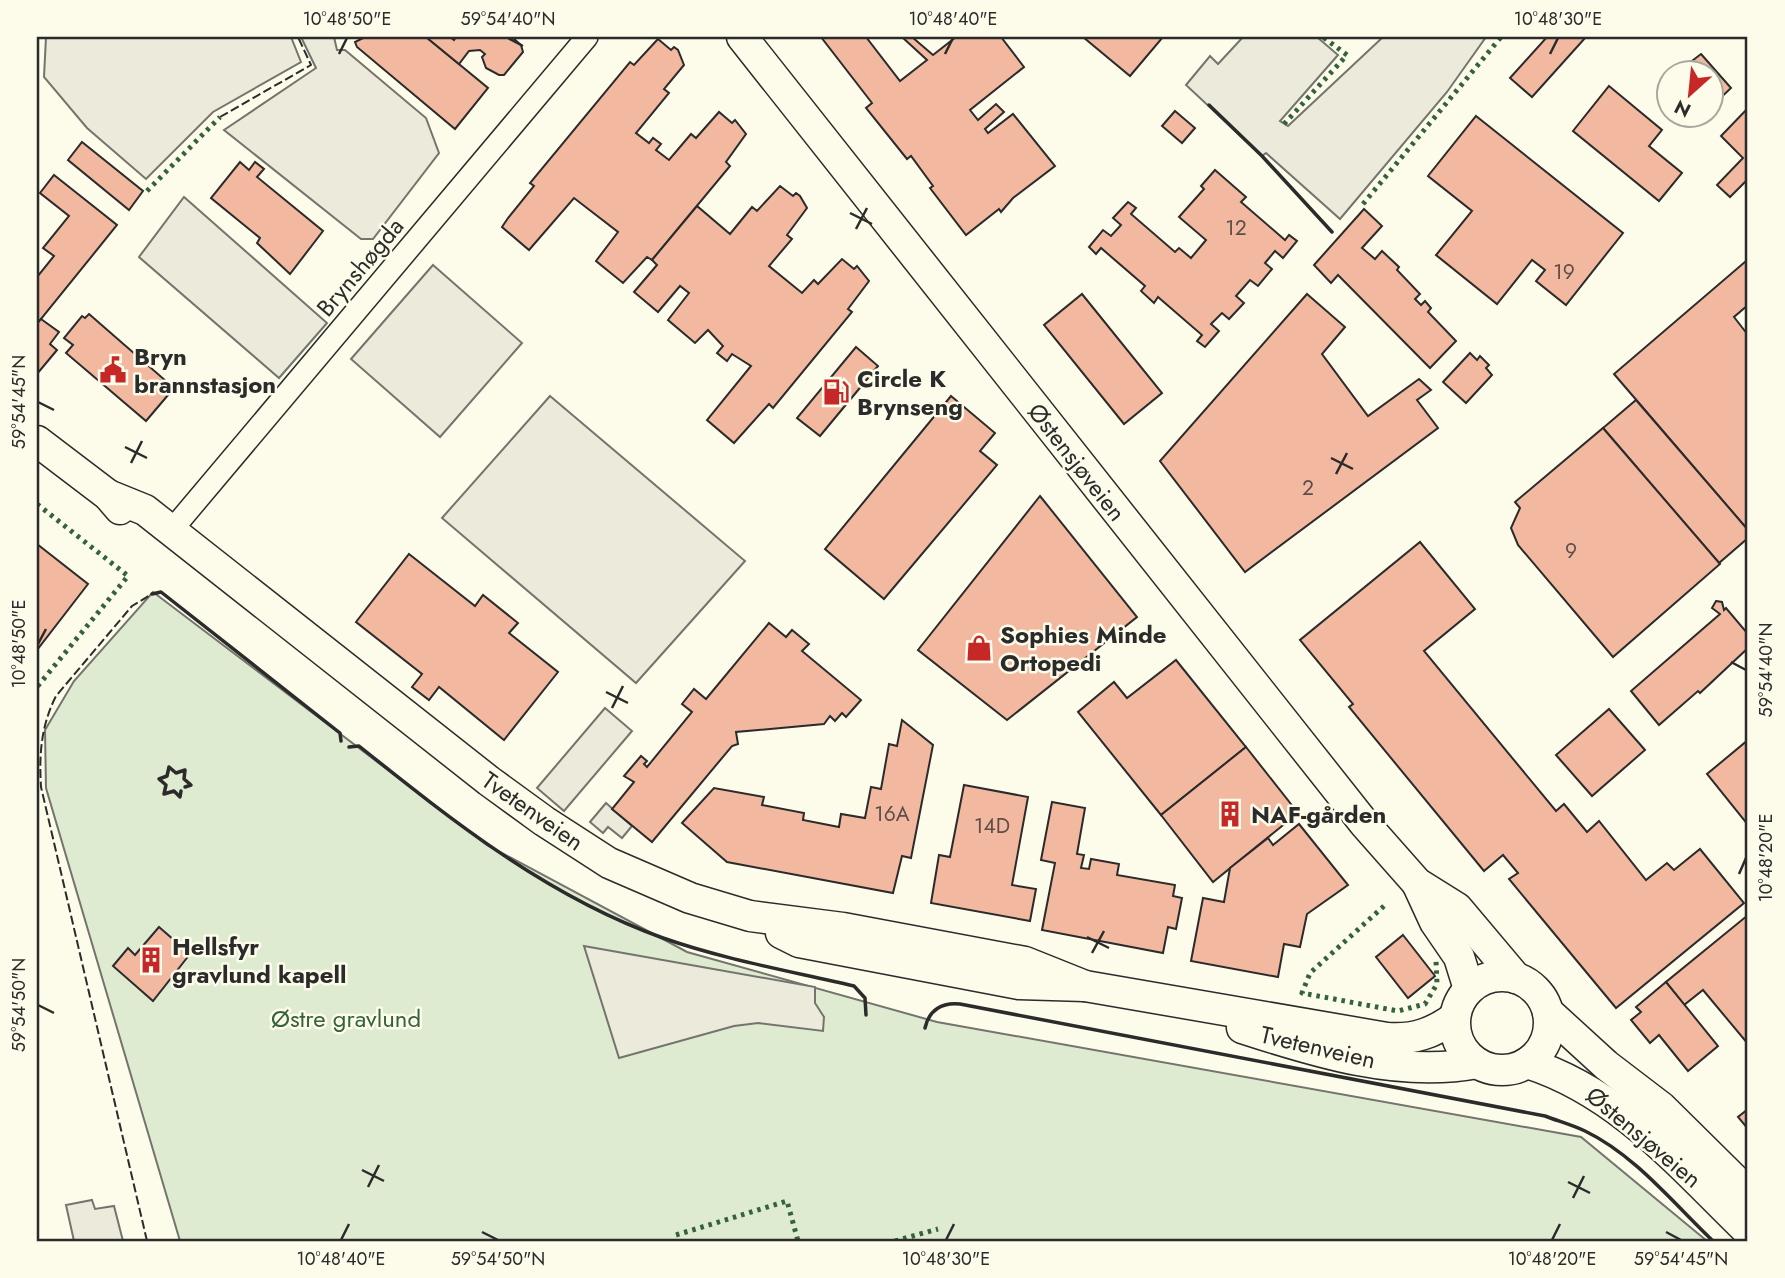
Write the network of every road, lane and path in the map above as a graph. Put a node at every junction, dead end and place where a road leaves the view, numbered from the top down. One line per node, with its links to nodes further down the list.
1 (587, 37): 5 (street, Brynshøgda)
2 (742, 37): 7 (main road, Østensjøveien)
3 (37, 441): 4 (main road, Tvetenveien)
4 (108, 495): 5 (main road, Tvetenveien); 6 (main road, Tvetenveien)
5 (171, 531): 6 (main road, Tvetenveien)
6 (339, 663): 10 (main road, Tvetenveien)
7 (1417, 883): 8 (main road, Østensjøveien); 9 (main road, Østensjøveien)
8 (1516, 978): 9 (main road); 11 (main road, Østensjøveien)
9 (1469, 989): 12 (main road)
10 (1163, 1002): 12 (main road, Tvetenveien); 13 (main road, Tvetenveien)
11 (1548, 1012): 14 (main road); 15 (main road, Østensjøveien)
12 (1454, 1018): 13 (main road)
13 (1477, 1063): 14 (main road, Østensjøveien)
14 (1527, 1063): 16 (main road, Østensjøveien)
15 (1748, 1193)
16 (1748, 1231)

